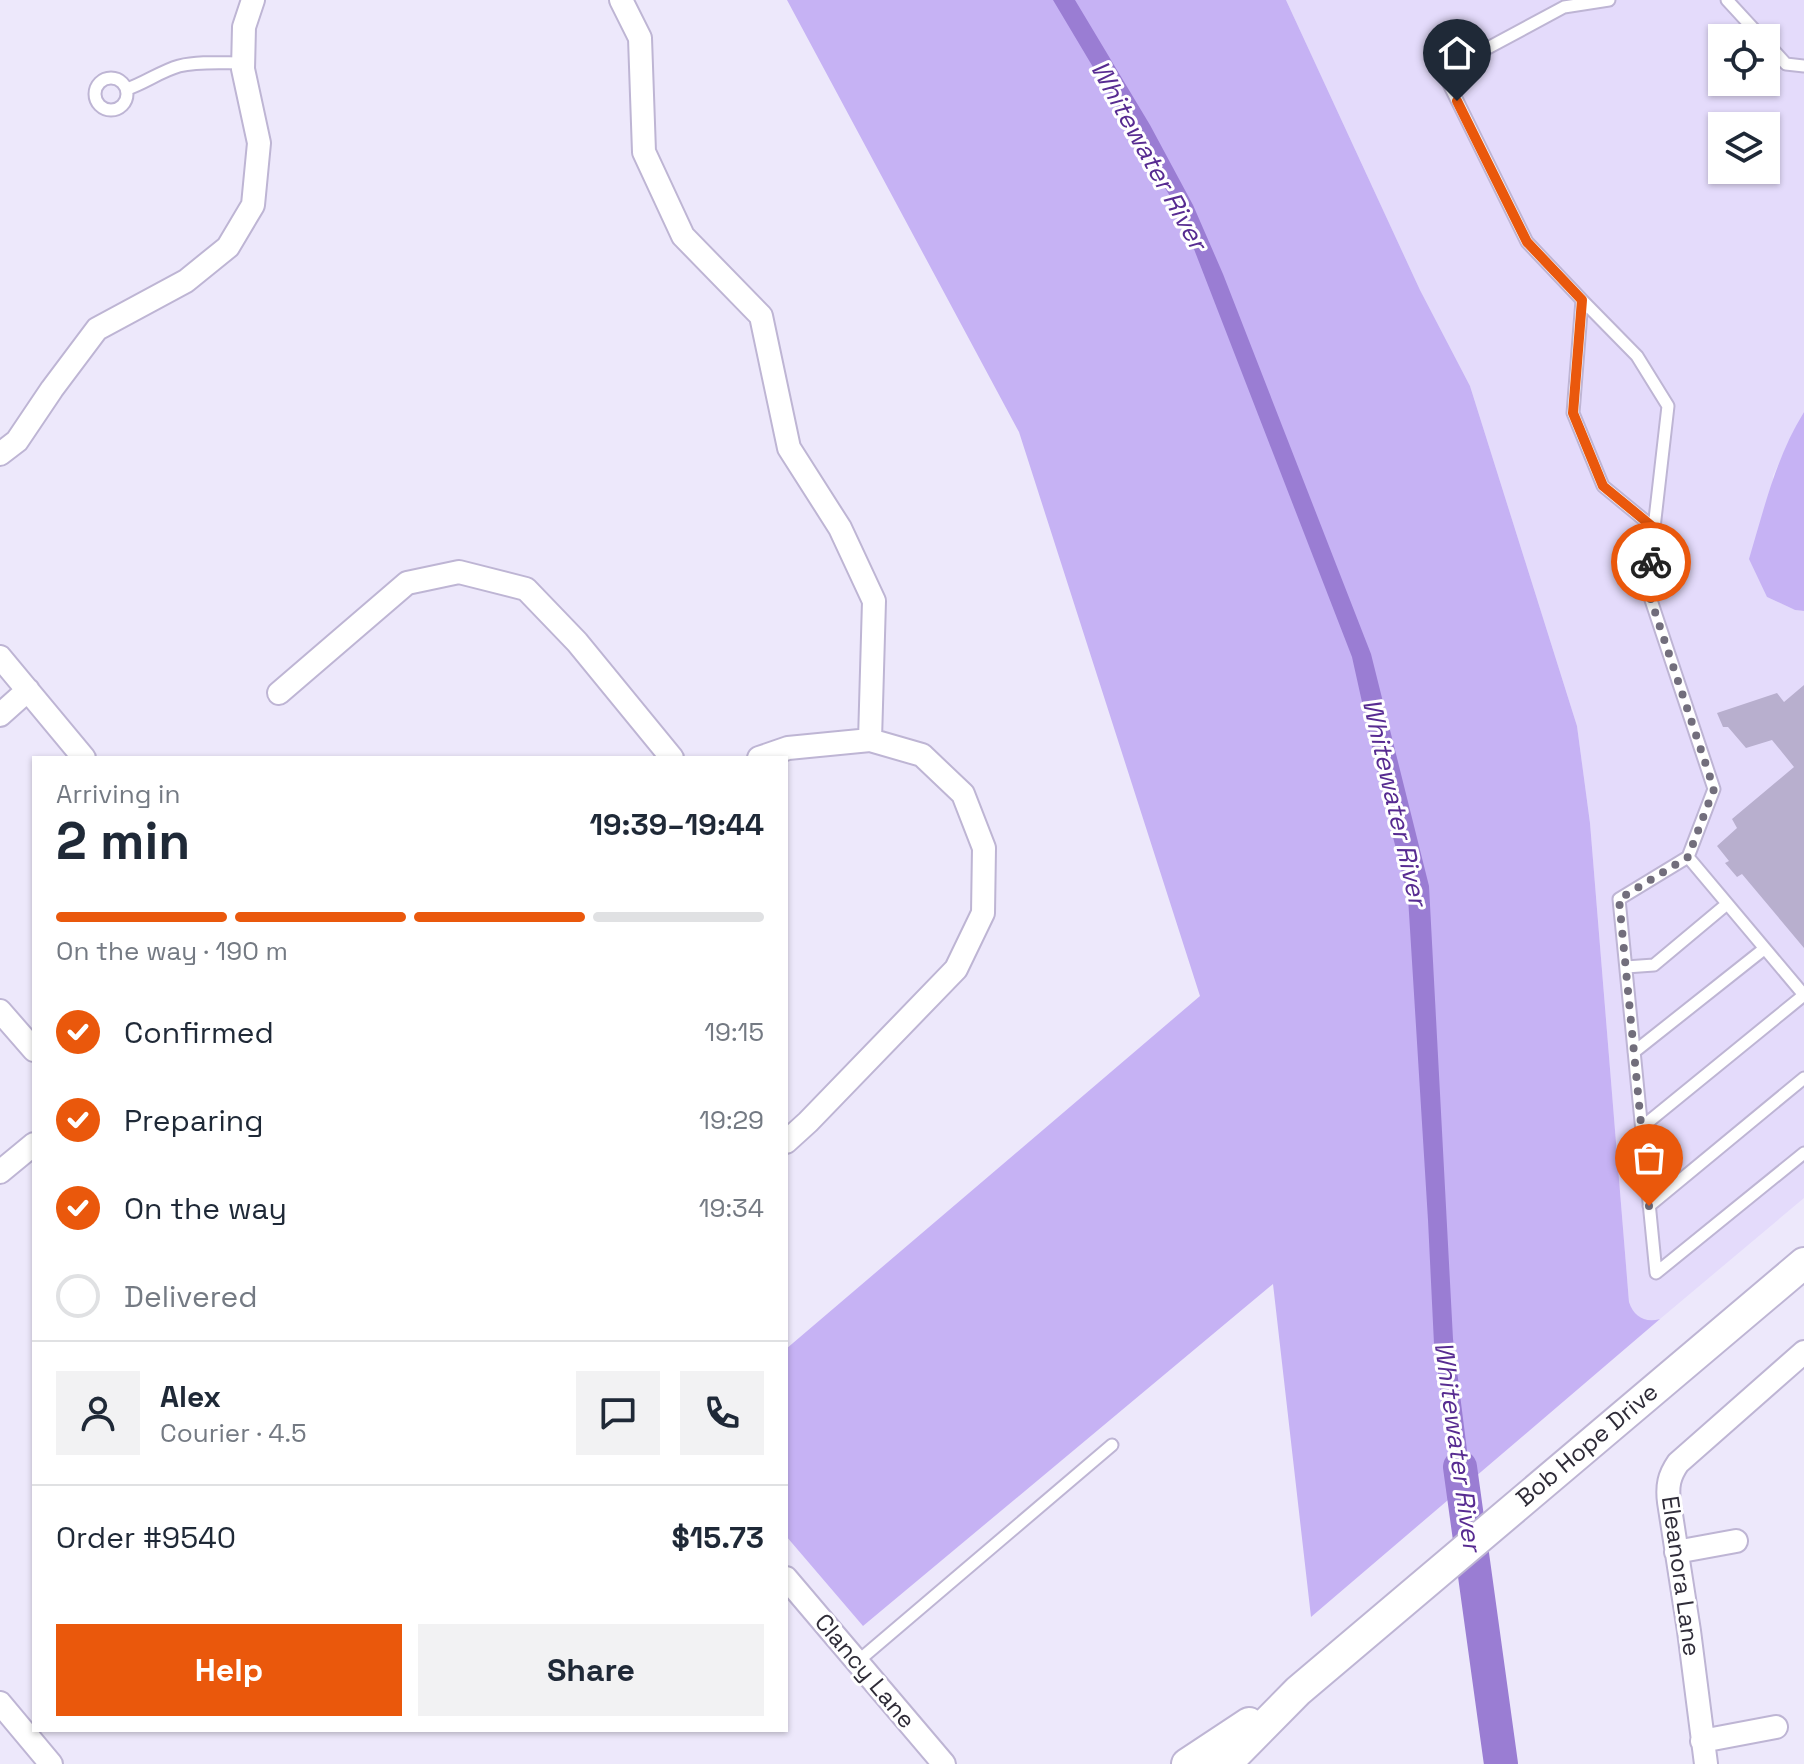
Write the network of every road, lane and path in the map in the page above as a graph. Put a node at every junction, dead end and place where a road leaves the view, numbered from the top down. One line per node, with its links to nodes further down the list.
1 (253, 0): 7 (street)
2 (621, 0): 17 (street)
3 (1609, 0): 10 (lane)
4 (1727, 0): 5 (lane)
5 (1749, 24)
6 (1780, 57): 8 (lane)
7 (243, 63): 9 (lane); 11 (street)
8 (1804, 66)
9 (127, 89)
10 (1582, 300): 12 (lane); 12 (lane)
11 (0, 454)
12 (1654, 528): 21 (lane)
13 (0, 657): 14 (street)
14 (28, 690): 16 (street); 18 (street)
15 (279, 693): 19 (street)
16 (0, 715)
17 (870, 740): 20 (street); 31 (street)
18 (82, 756)
19 (670, 756)
20 (765, 756)
21 (1688, 857): 22 (lane); 24 (lane)
22 (1727, 904): 23 (lane); 24 (lane)
23 (1764, 949): 25 (lane); 28 (lane)
24 (1626, 967): 28 (lane)
25 (1804, 995): 30 (lane)
26 (0, 1011): 27 (street)
27 (32, 1048)
28 (1634, 1052): 30 (lane)
29 (1804, 1078): 35 (lane)
30 (1642, 1127): 35 (lane)
31 (788, 1140)
32 (32, 1146): 34 (street)
33 (1804, 1153): 35 (lane)
34 (0, 1172)
35 (1649, 1206)
36 (1804, 1263): 43 (main road, Bob Hope Drive)
37 (1804, 1352): 40 (street, Eleanora Lane)
38 (1112, 1445): 42 (lane)
39 (1736, 1541): 40 (street)
40 (1676, 1552): 46 (street, Eleanora Lane)
41 (788, 1580): 42 (street, Clancy Lane)
42 (857, 1662): 48 (street, Clancy Lane)
43 (1298, 1691): 49 (main road); 50 (main road)
44 (0, 1703): 47 (street)
45 (1776, 1727): 46 (street)
46 (1702, 1741): 51 (street, Eleanora Lane)
47 (51, 1764)
48 (944, 1764)
49 (1187, 1764)
50 (1226, 1764)
51 (1706, 1764)

